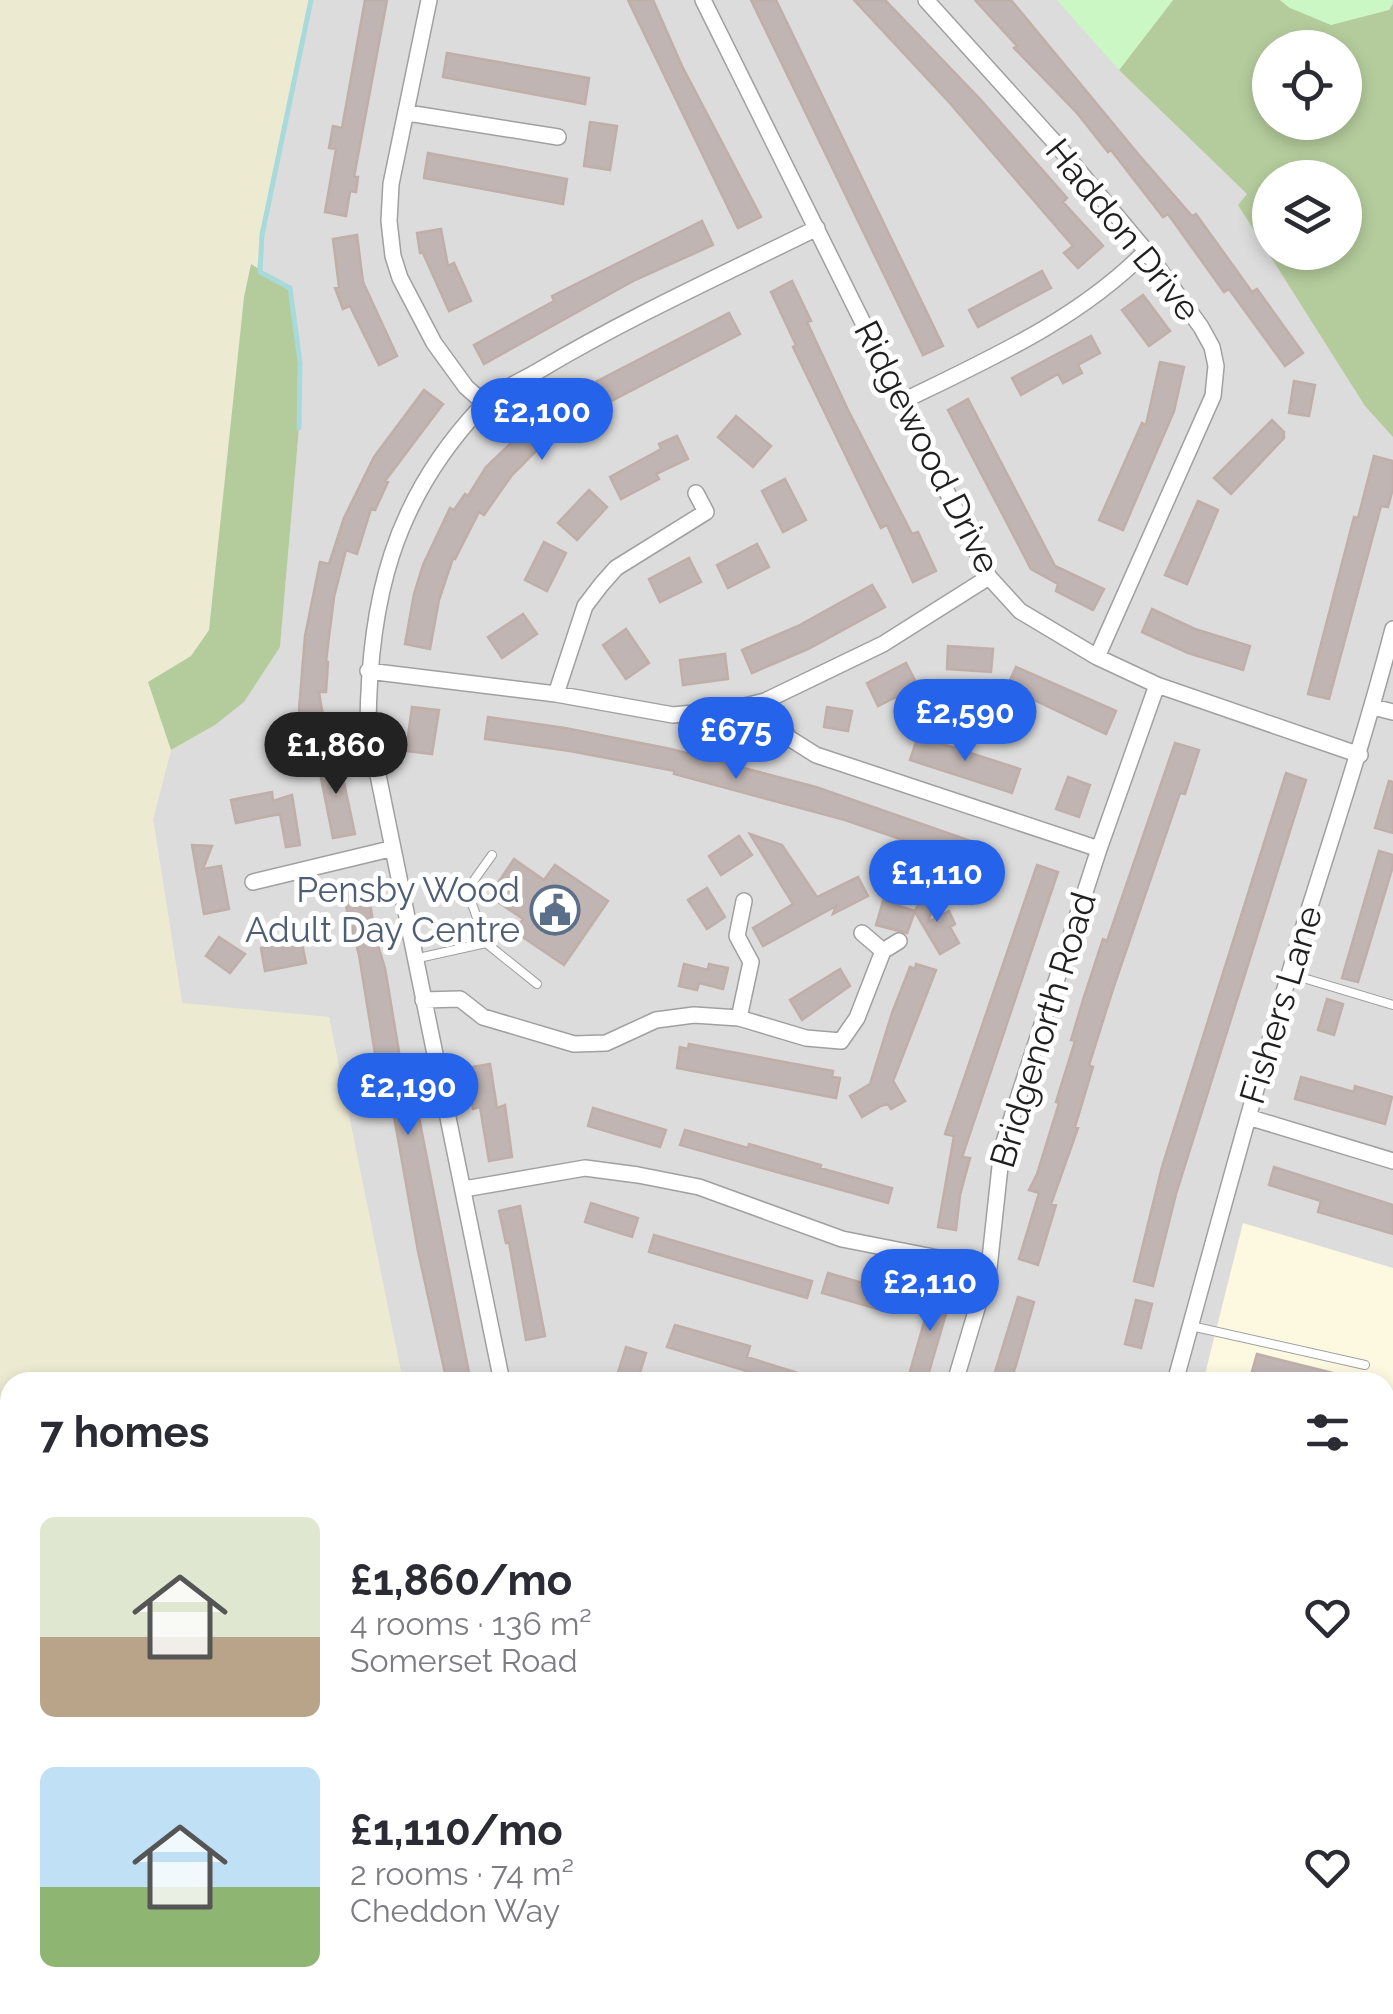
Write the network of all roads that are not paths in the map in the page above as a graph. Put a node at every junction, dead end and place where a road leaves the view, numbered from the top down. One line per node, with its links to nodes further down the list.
1 (428, 0): 4 (street)
2 (702, 0): 6 (street, Ridgewood Drive)
3 (926, 0): 7 (street, Haddon Drive)
4 (408, 114): 5 (street); 9 (street)
5 (558, 137)
6 (817, 228): 8 (street, Ridgewood Drive); 9 (street)
7 (1146, 251): 8 (street); 13 (street, Haddon Drive)
8 (903, 401): 11 (street, Ridgewood Drive)
9 (484, 403): 14 (street)
10 (696, 493): 16 (street)
11 (989, 577): 13 (street, Ridgewood Drive); 17 (street)
12 (1393, 629): 18 (street, Fishers Lane)
13 (1097, 656): 15 (street, Ridgewood Drive)
14 (368, 671): 16 (street); 21 (street)
15 (1157, 684): 20 (street, Ridgewood Drive); 22 (street, Bridgenorth Road)
16 (556, 694): 17 (street)
17 (765, 701): 22 (street)
18 (1373, 707): 19 (street); 20 (street, Fishers Lane)
19 (1393, 712)
20 (1360, 755): 31 (street, Fishers Lane)
21 (390, 849): 24 (street); 30 (street)
22 (1099, 850): 39 (street, Bridgenorth Road)
23 (492, 855): 28 (lane)
24 (253, 882)
25 (744, 900): 35 (street)
26 (862, 933): 29 (street)
27 (899, 941): 29 (street)
28 (486, 943): 30 (lane); 32 (lane)
29 (883, 951): 35 (street)
30 (414, 960): 33 (street)
31 (1290, 974): 34 (lane); 36 (street, Fishers Lane)
32 (537, 984)
33 (423, 1000): 35 (street); 38 (street)
34 (1393, 1005)
35 (738, 1018)
36 (1248, 1116): 37 (street); 40 (street, Fishers Lane)
37 (1393, 1161)
38 (464, 1190): 39 (street); 42 (street)
39 (988, 1268): 43 (street, Bridgenorth Road)
40 (1190, 1326): 41 (lane); 44 (street, Fishers Lane)
41 (1365, 1365)
42 (500, 1372)
43 (958, 1372)
44 (1178, 1372)

